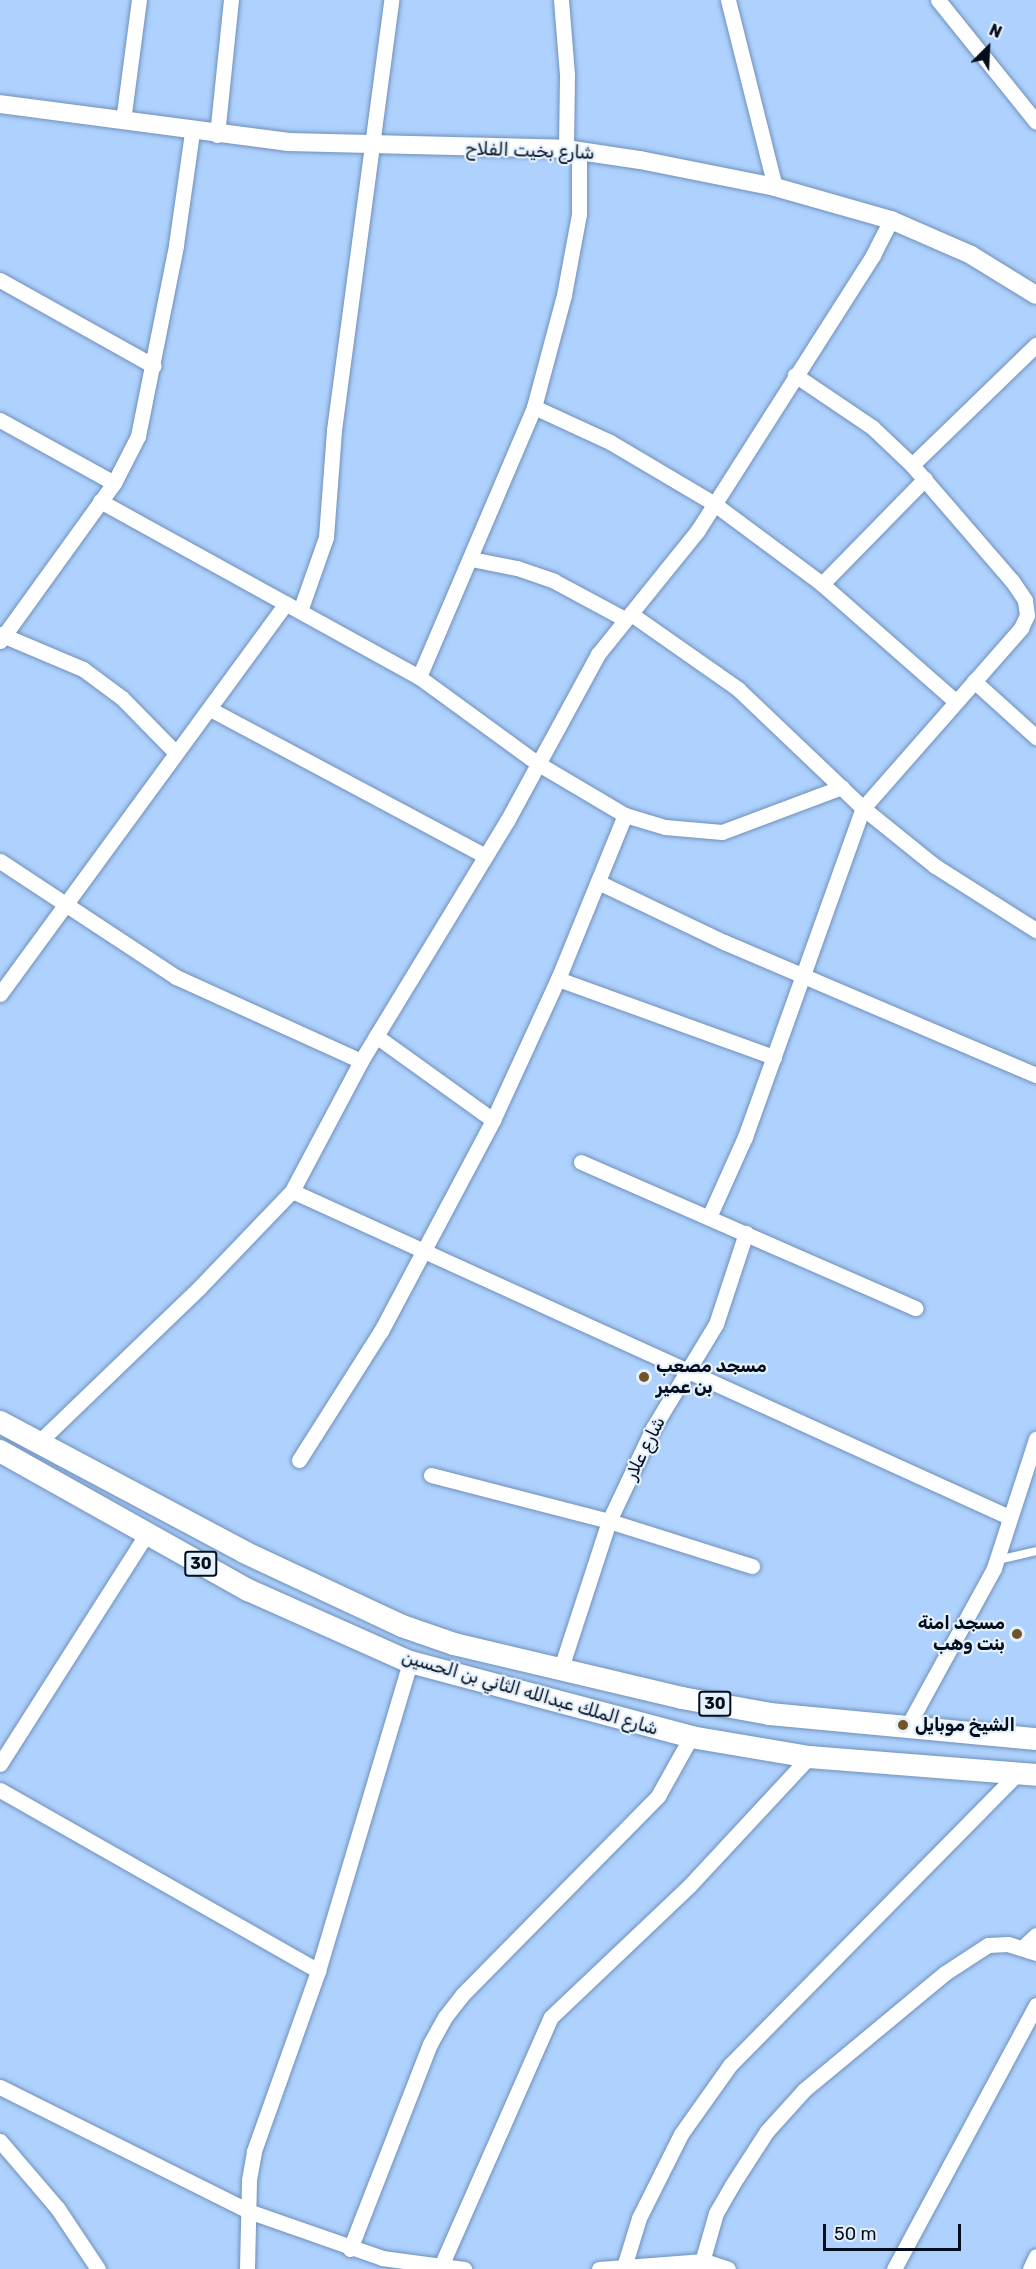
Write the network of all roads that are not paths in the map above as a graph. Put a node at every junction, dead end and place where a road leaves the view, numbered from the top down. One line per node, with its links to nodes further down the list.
1 (139, 0): 8 (street)
2 (231, 0): 11 (street)
3 (391, 0): 12 (street)
4 (561, 0): 13 (street)
5 (728, 0): 14 (street)
6 (938, 0): 9 (street)
7 (0, 104): 8 (street, شارع بخيت الفلاح)
8 (123, 121): 10 (street, شارع بخيت الفلاح)
9 (1036, 122)
10 (192, 132): 11 (street, شارع بخيت الفلاح); 19 (street)
11 (217, 135): 12 (street, شارع بخيت الفلاح)
12 (370, 147): 13 (street, شارع بخيت الفلاح); 31 (street)
13 (572, 150): 14 (street, شارع بخيت الفلاح); 21 (street)
14 (775, 187): 15 (street, شارع بخيت الفلاح)
15 (891, 220): 17 (street, شارع بخيت الفلاح); 20 (street)
16 (0, 280): 19 (street)
17 (1036, 295)
18 (1036, 345): 23 (street)
19 (154, 366): 25 (street)
20 (795, 375): 23 (street); 27 (street)
21 (534, 407): 27 (street); 28 (street)
22 (0, 420): 25 (street)
23 (912, 465): 24 (street)
24 (925, 479): 29 (street); 35 (street)
25 (114, 483): 26 (street)
26 (100, 501): 30 (street); 33 (street)
27 (712, 503): 29 (street); 32 (street)
28 (471, 559): 32 (street); 34 (street)
29 (822, 584): 36 (street)
30 (286, 603): 31 (street); 37 (street)
31 (300, 610): 34 (street)
32 (628, 616): 40 (street); 41 (street)
33 (1, 637): 39 (street)
34 (419, 676): 40 (street)
35 (974, 681): 36 (street); 38 (street)
36 (954, 700): 42 (street)
37 (210, 709): 39 (street); 44 (street)
38 (1036, 736)
39 (176, 753): 47 (street)
40 (537, 763): 43 (street); 44 (street)
41 (842, 788): 42 (street); 43 (street)
42 (863, 808): 48 (street); 49 (street)
43 (625, 815): 46 (street)
44 (485, 856): 52 (street)
45 (0, 861): 47 (street)
46 (598, 882): 49 (street); 50 (street)
47 (66, 902): 51 (street); 54 (street)
48 (1036, 930)
49 (803, 974): 53 (street); 55 (street)
50 (558, 979): 53 (street); 56 (street)
51 (0, 994)
52 (376, 1036): 54 (street); 56 (street)
53 (774, 1057): 59 (street)
54 (361, 1061): 58 (street)
55 (1036, 1075)
56 (493, 1120): 61 (street)
57 (581, 1162): 59 (street)
58 (292, 1191): 61 (street); 66 (street)
59 (709, 1217): 60 (street)
60 (746, 1233): 62 (street); 63 (street, شارع علار)
61 (424, 1252): 63 (street); 68 (street)
62 (915, 1308)
63 (688, 1371): 70 (street); 71 (street, شارع علار)
64 (0, 1422): 66 (main road, شارع الملك عبدالله الثاني بن الحسين / 30)
65 (1036, 1439): 70 (street)
66 (38, 1443): 77 (main road, شارع الملك عبدالله الثاني بن الحسين / 30)
67 (0, 1450): 72 (main road, شارع الملك عبدالله الثاني بن الحسين / 30)
68 (298, 1460)
69 (431, 1475): 71 (street)
70 (1009, 1517): 74 (street)
71 (609, 1521): 75 (street); 77 (street, شارع علار)
72 (146, 1535): 76 (main road, شارع الملك عبدالله الثاني بن الحسين / 30); 82 (street)
73 (1036, 1551): 74 (lane)
74 (998, 1560): 78 (street)
75 (752, 1566)
76 (410, 1662): 79 (main road, شارع الملك عبدالله الثاني بن الحسين / 30); 87 (street)
77 (560, 1671): 78 (main road, شارع الملك عبدالله الثاني بن الحسين / 30)
78 (906, 1729): 80 (main road, شارع الملك عبدالله الثاني بن الحسين / 30)
79 (691, 1737): 81 (main road, شارع الملك عبدالله الثاني بن الحسين / 30); 92 (street)
80 (1036, 1739)
81 (809, 1757): 83 (main road, شارع الملك عبدالله الثاني بن الحسين / 30); 96 (street)
82 (0, 1764)
83 (1027, 1774): 97 (street)
84 (0, 1790): 87 (street)
85 (1036, 1935): 86 (street)
86 (1029, 1951): 95 (street)
87 (318, 1971): 91 (street)
88 (1036, 2005): 103 (street)
89 (0, 2087): 91 (street)
90 (0, 2141): 98 (street)
91 (251, 2212): 92 (street); 99 (street)
92 (350, 2248): 94 (street)
93 (1036, 2256): 104 (street)
94 (380, 2263): 96 (street)
95 (702, 2265): 97 (street); 102 (street)
96 (441, 2266): 100 (street)
97 (624, 2266): 101 (street)
98 (98, 2269)
99 (247, 2269)
100 (464, 2269)
101 (602, 2269)
102 (728, 2269)
103 (894, 2269)
104 (1030, 2269)

